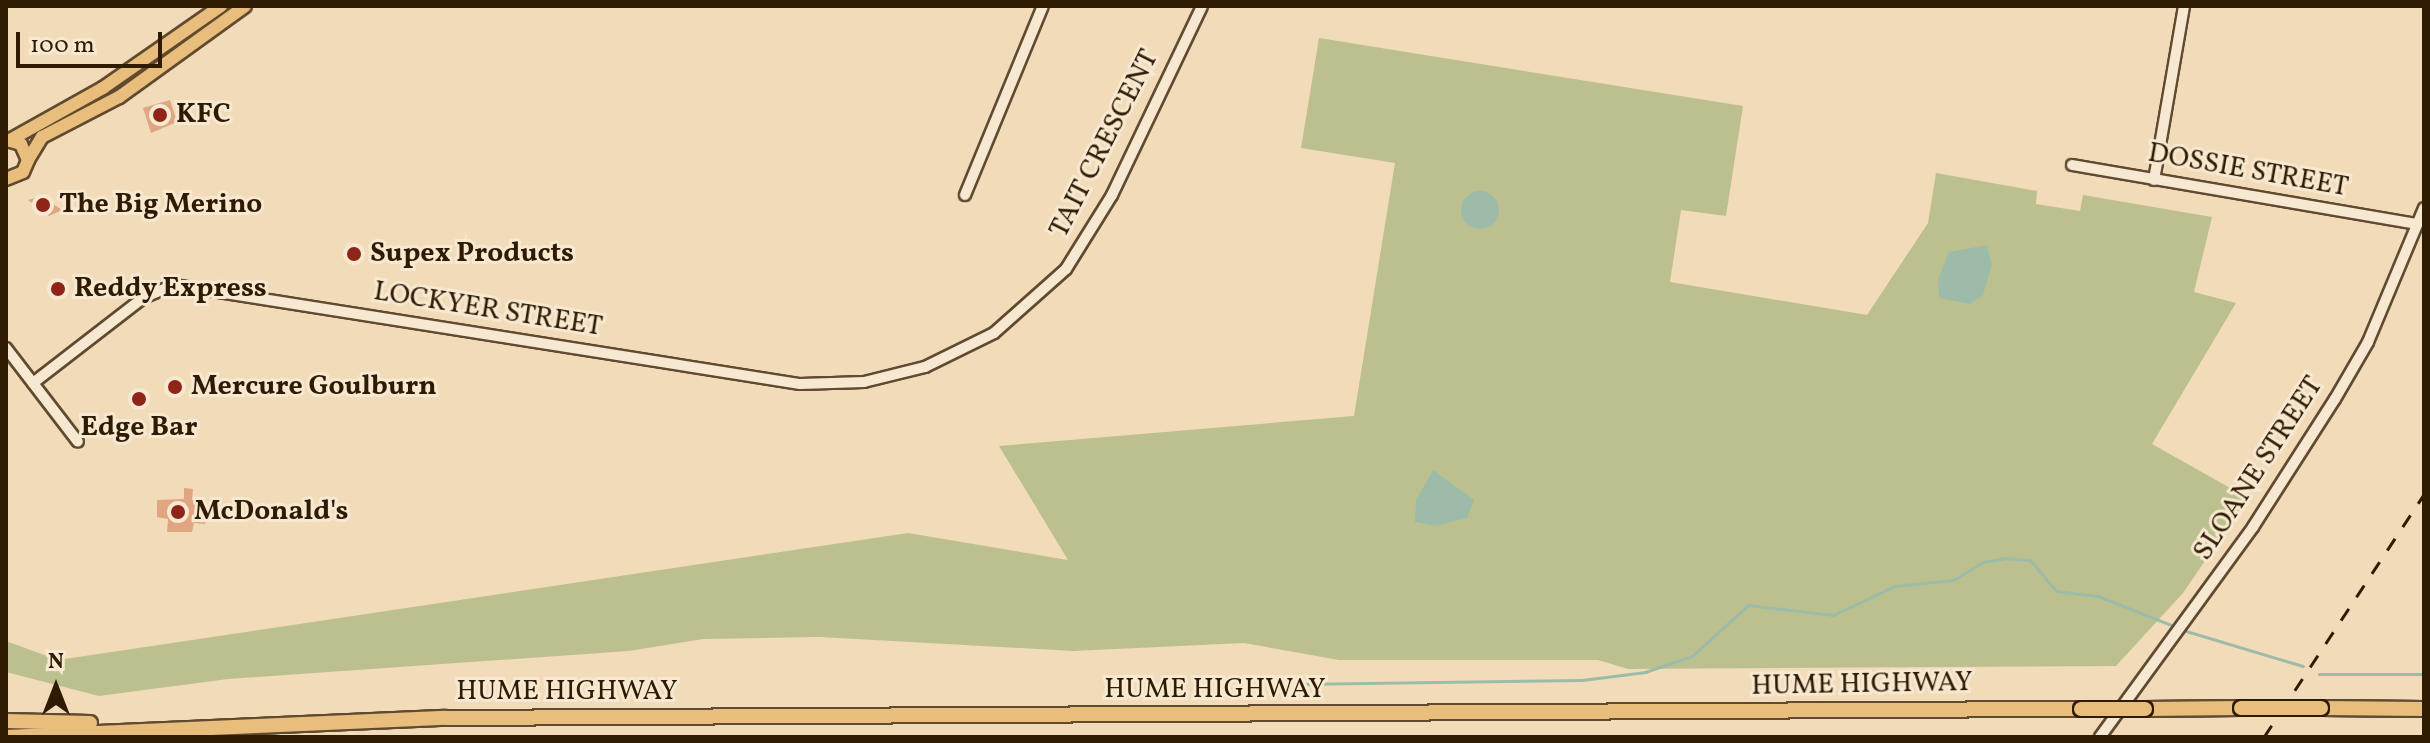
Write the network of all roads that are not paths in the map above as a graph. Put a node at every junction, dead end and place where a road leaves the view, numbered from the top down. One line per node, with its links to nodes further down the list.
1 (221, 6): 6 (main road)
2 (245, 6): 7 (main road)
3 (1043, 6): 11 (street)
4 (1202, 6): 15 (street, TAIT CRESCENT)
5 (2184, 6): 10 (street)
6 (8, 140): 7 (main road)
7 (28, 160): 9 (main road)
8 (2072, 165): 10 (street, DOSSIE STREET)
9 (7, 179)
10 (2154, 180): 13 (street, DOSSIE STREET)
11 (965, 195)
12 (2424, 208): 13 (street, SLOANE STREET)
13 (2417, 224): 22 (street, SLOANE STREET)
14 (6, 348): 16 (street)
15 (962, 352): 16 (street, LOCKYER STREET)
16 (33, 383): 17 (street)
17 (78, 442)
18 (2424, 709): 20 (highway, HUME HIGHWAY, bridge)
19 (6, 721): 20 (highway)
20 (146, 726): 21 (highway, HUME HIGHWAY)
21 (6, 737)
22 (2100, 737)

